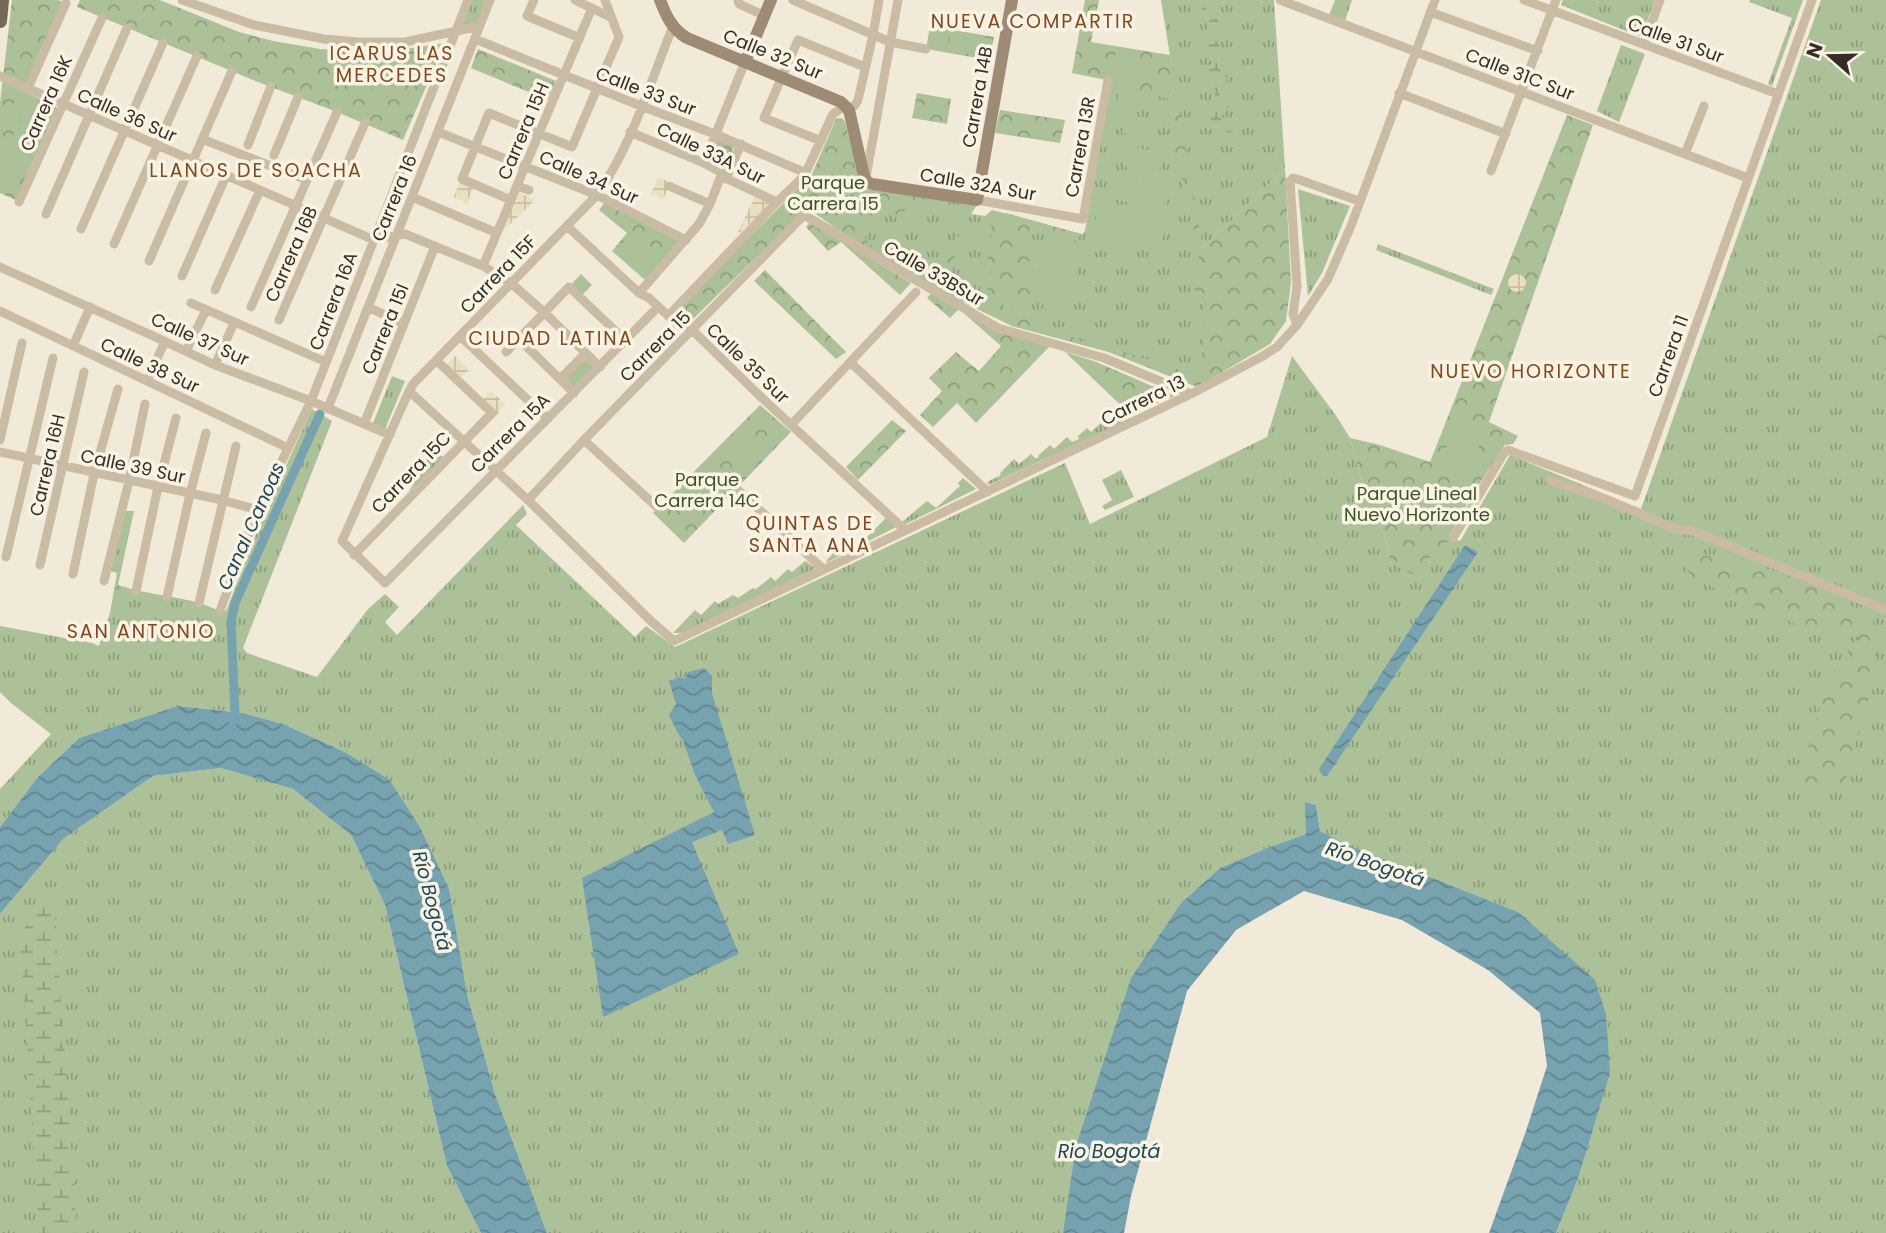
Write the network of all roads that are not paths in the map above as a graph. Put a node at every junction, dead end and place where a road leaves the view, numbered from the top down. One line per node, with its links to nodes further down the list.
1 (2, 0): 28 (main road)
2 (182, 0): 32 (street)
3 (468, 0): 32 (street, Carrera 16A)
4 (490, 0): 29 (street, Carrera 16)
5 (534, 0): 34 (street)
6 (576, 0): 22 (street)
7 (605, 0): 27 (street)
8 (660, 0): 30 (street, Calle 32 Sur)
9 (738, 0): 25 (street)
10 (771, 0): 25 (street)
11 (793, 0): 33 (street)
12 (878, 0): 33 (street)
13 (898, 0): 36 (street)
14 (1012, 0): 95 (street, Carrera 14B)
15 (1280, 0): 40 (street, Calle 31C Sur)
16 (1435, 0): 24 (street, Carrera 13)
17 (1524, 0): 23 (street, Calle 31 Sur)
18 (1556, 0): 23 (street)
19 (1660, 0): 38 (street)
20 (1812, 0): 55 (street, Carrera 11)
21 (66, 3): 51 (street)
22 (592, 8): 27 (street); 34 (street, Carrera 15H)
23 (1552, 11): 38 (street, Calle 31 Sur); 41 (street)
24 (1430, 12): 40 (street, Carrera 13); 41 (street)
25 (765, 16): 43 (street)
26 (102, 18): 57 (street, Carrera 16K)
27 (612, 18): 52 (street)
28 (0, 21)
29 (480, 26): 32 (street); 35 (street, Carrera 16)
30 (673, 26): 43 (street, Calle 32 Sur); 58 (street, Carrera 15F)
31 (127, 28): 62 (street)
32 (456, 32): 109 (street, Carrera 16A)
33 (873, 35): 36 (street); 44 (street)
34 (580, 38): 46 (street, Carrera 15H)
35 (475, 39): 46 (street, Calle 33 Sur); 65 (street, Carrera 16)
36 (891, 42): 39 (street); 87 (street)
37 (163, 43): 64 (street)
38 (1644, 44): 55 (street, Calle 31 Sur)
39 (926, 48)
40 (1415, 51): 53 (street, Calle 31C Sur); 54 (street, Carrera 13)
41 (1538, 51): 53 (street)
42 (197, 56): 73 (street)
43 (745, 62): 48 (street, Calle 32 Sur); 68 (street)
44 (865, 67): 48 (street); 60 (street)
45 (232, 71): 70 (street)
46 (564, 75): 52 (street, Calle 33 Sur); 67 (street, Carrera 15H)
47 (0, 76): 51 (street, Calle 36 Sur)
48 (781, 77): 60 (street, Calle 32 Sur); 71 (street)
49 (1108, 80): 104 (street, Carrera 13R)
50 (271, 86): 74 (street)
51 (28, 88): 57 (street, Calle 36 Sur)
52 (596, 88): 58 (street, Calle 33 Sur); 67 (street)
53 (1522, 92): 69 (street); 76 (street, Calle 31C Sur)
54 (1399, 93): 69 (street); 96 (street, Carrera 13)
55 (1778, 94): 85 (street, Carrera 11)
56 (298, 97): 77 (street)
57 (63, 104): 62 (street, Calle 36 Sur); 97 (street, Carrera 16K)
58 (641, 106): 66 (street, Carrera 15F); 68 (street, Calle 33 Sur)
59 (1704, 106): 76 (street)
60 (847, 108): 71 (street); 87 (street)
61 (337, 112): 86 (street)
62 (89, 115): 64 (street, Calle 36 Sur); 101 (street)
63 (365, 123): 103 (street, Carrera 16B)
64 (124, 131): 73 (street, Calle 36 Sur); 106 (street)
65 (438, 132): 75 (street, Calle 34 Sur); 93 (street, Carrera 16)
66 (630, 132): 79 (street, Calle 33A Sur); 92 (street, Carrera 15F)
67 (539, 134): 75 (street); 80 (street, Carrera 15H)
68 (715, 134): 72 (street, Calle 33 Sur); 79 (street)
69 (1506, 134): 81 (street)
70 (202, 139): 78 (street); 86 (street)
71 (821, 141): 82 (street)
72 (741, 144): 82 (street, Calle 33 Sur); 84 (street)
73 (157, 145): 78 (street, Calle 36 Sur); 111 (street)
74 (248, 145)
75 (475, 147): 80 (street, Calle 34 Sur); 94 (street)
76 (1685, 154): 85 (street, Calle 31C Sur)
77 (274, 155)
78 (193, 161): 83 (street, Calle 36 Sur); 113 (street)
79 (704, 163): 84 (street, Calle 33A Sur)
80 (525, 167): 88 (street, Carrera 15H); 92 (street, Calle 34 Sur)
81 (1491, 171)
82 (806, 173): 98 (street)
83 (226, 176): 90 (street, Calle 36 Sur); 116 (street)
84 (724, 177): 98 (street, Calle 33A Sur); 99 (street)
85 (1748, 178): 189 (street, Carrera 11)
86 (307, 180): 100 (street)
87 (866, 180): 95 (street, Calle 32A Sur)
88 (517, 186): 91 (street); 94 (street, Carrera 15H)
89 (669, 186): 99 (street)
90 (260, 190): 100 (street, Calle 36 Sur); 118 (street)
91 (529, 190)
92 (597, 195): 105 (street, Carrera 15F); 110 (street, Calle 34 Sur)
93 (412, 197): 107 (street); 108 (street, Carrera 16)
94 (511, 200): 107 (street, Carrera 15H)
95 (977, 200): 104 (street, Calle 32A Sur)
96 (1359, 201): 121 (street); 123 (street, Carrera 13)
97 (19, 202)
98 (777, 202): 131 (street)
99 (710, 204): 110 (street)
100 (295, 206): 103 (street, Calle 36 Sur); 125 (street)
101 (46, 214)
102 (804, 215): 136 (street, Carrera 15); 158 (street, Calle 33BSur)
103 (324, 219): 109 (street, Calle 36 Sur); 132 (street, Carrera 16B)
104 (1083, 219)
105 (567, 226): 117 (street, Carrera 15F); 120 (street, Calle 35 Sur)
106 (81, 229)
107 (497, 233): 114 (street, Carrera 15H)
108 (396, 236): 109 (street); 112 (street); 126 (street, Carrera 16)
109 (374, 240): 148 (street, Carrera 16A)
110 (686, 240): 120 (street)
111 (114, 244)
112 (435, 246): 114 (street); 134 (street, Carrera 15I)
113 (149, 261)
114 (483, 266): 117 (street)
115 (0, 267): 124 (street, Calle 37 Sur)
116 (182, 276)
117 (512, 284): 130 (street); 137 (street, Carrera 15F)
118 (215, 290)
119 (916, 292): 149 (street)
120 (639, 293): 127 (street, Calle 35 Sur)
121 (1295, 300): 123 (street); 135 (street)
122 (191, 303): 128 (street)
123 (1311, 304): 135 (street, Carrera 13)
124 (90, 307): 139 (street, Calle 37 Sur); 142 (street)
125 (251, 307)
126 (368, 307): 134 (street); 161 (street, Carrera 16)
127 (658, 307): 131 (street, Calle 35 Sur); 140 (street, Carrera 15A)
128 (206, 310): 133 (street); 143 (street)
129 (0, 311): 142 (street, Calle 38 Sur)
130 (545, 313): 138 (street); 140 (street); 145 (street)
131 (668, 316): 136 (street, Calle 35 Sur)
132 (279, 320)
133 (234, 323): 148 (street); 150 (street)
134 (404, 324): 164 (street, Carrera 15I)
135 (1297, 325): 158 (street, Carrera 13)
136 (692, 331): 165 (street, Calle 35 Sur); 169 (street, Carrera 15)
137 (460, 336): 147 (street, Carrera 15F); 163 (street)
138 (519, 339): 144 (street); 153 (street)
139 (165, 341): 143 (street, Calle 37 Sur); 154 (street)
140 (626, 341): 151 (street, Carrera 15A)
141 (22, 343): 168 (street)
142 (73, 346): 154 (street, Calle 38 Sur)
143 (186, 351): 150 (street, Calle 37 Sur)
144 (506, 352)
145 (586, 353): 151 (street); 153 (street)
146 (53, 358): 174 (street)
147 (436, 360): 156 (street, Carrera 15F); 170 (street, Carrera 15C)
148 (326, 362): 159 (street, Carrera 16A)
149 (850, 362): 165 (street); 182 (street)
150 (215, 365): 159 (street, Calle 37 Sur)
151 (600, 367): 157 (street, Carrera 15A)
152 (84, 372): 175 (street, Carrera 16H)
153 (560, 379): 157 (street)
154 (147, 381): 172 (street, Calle 38 Sur)
155 (118, 389): 177 (street)
156 (409, 391): 167 (street, Carrera 15F); 170 (street)
157 (574, 393): 163 (street, Carrera 15A)
158 (1191, 394): 182 (street, Carrera 13)
159 (311, 401): 161 (street, Calle 37 Sur); 172 (street, Carrera 16A)
160 (145, 404): 179 (street)
161 (328, 408): 164 (street, Calle 37 Sur)
162 (176, 418): 180 (street)
163 (548, 419): 176 (street, Carrera 15A)
164 (364, 424): 167 (street, Calle 37 Sur)
165 (791, 425): 188 (street, Calle 35 Sur)
166 (206, 433): 183 (street)
167 (390, 435): 190 (street, Carrera 15F)
168 (0, 440)
169 (584, 440): 185 (street, Carrera 15); 186 (street)
170 (466, 441): 176 (street); 190 (street, Carrera 15C)
171 (236, 446): 184 (street)
172 (288, 448): 187 (street, Carrera 16A)
173 (0, 452): 174 (street, Calle 39 Sur)
174 (29, 458): 175 (street, Calle 39 Sur); 191 (street)
175 (62, 467): 177 (street, Calle 39 Sur); 192 (street, Carrera 16H)
176 (497, 471): 185 (street); 190 (street, Carrera 15A)
177 (94, 474): 179 (street, Calle 39 Sur); 194 (street)
178 (1550, 480): 199 (street)
179 (129, 481): 180 (street, Calle 39 Sur); 195 (street)
180 (158, 487): 183 (street, Calle 39 Sur); 196 (street)
181 (737, 489): 193 (street)
182 (988, 492): 188 (street, Carrera 13)
183 (190, 495): 184 (street, Calle 39 Sur); 197 (street)
184 (222, 500): 187 (street, Calle 39 Sur); 198 (street)
185 (528, 500): 193 (street, Carrera 13)
186 (658, 508)
187 (258, 510): 200 (street, Carrera 16A)
188 (905, 530): 193 (street, Carrera 13)
189 (1453, 538)
190 (354, 555)
191 (6, 557)
192 (40, 565)
193 (823, 569)
194 (73, 574)
195 (104, 581)
196 (136, 591)
197 (167, 597)
198 (199, 603)
199 (1886, 610)
200 (220, 611)

